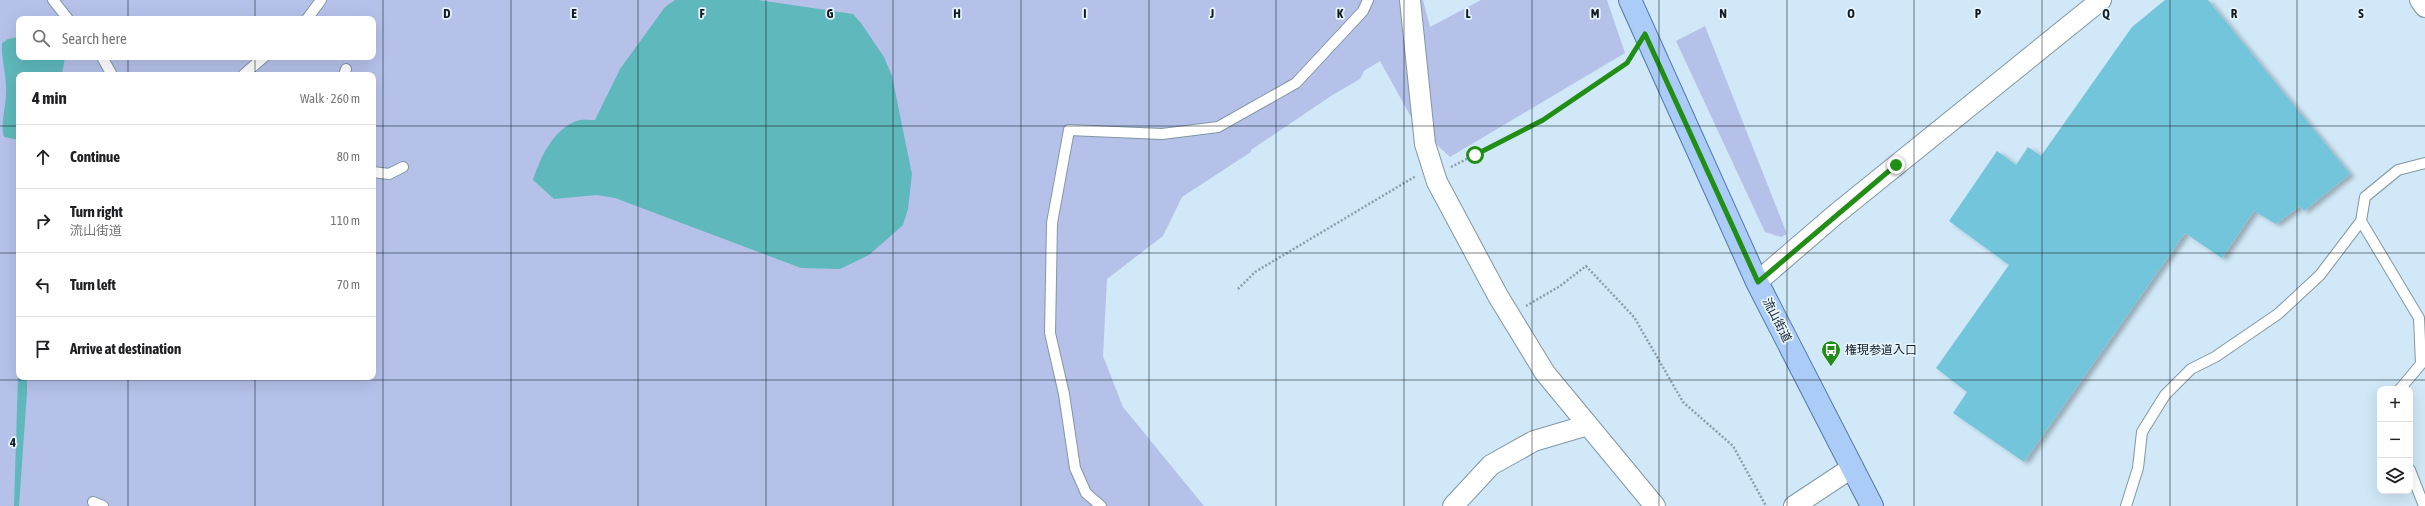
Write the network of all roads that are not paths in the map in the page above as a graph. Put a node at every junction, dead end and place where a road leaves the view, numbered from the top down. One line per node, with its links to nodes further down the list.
1 (53, 0): 9 (lane)
2 (321, 0): 10 (lane)
3 (1368, 0): 26 (lane)
4 (1410, 0): 21 (street)
5 (1630, 0): 19 (main road, 流山街道)
6 (2101, 0): 19 (street)
7 (2420, 0): 8 (street)
8 (2425, 7)
9 (66, 16)
10 (309, 16)
11 (104, 60): 13 (lane)
12 (260, 60): 14 (lane)
13 (110, 72)
14 (246, 72)
15 (2425, 163): 18 (lane)
16 (403, 167): 17 (lane)
17 (376, 172)
18 (2361, 221): 20 (lane); 31 (lane)
19 (1758, 282): 22 (main road, 流山街道)
20 (2403, 386)
21 (1588, 425): 27 (street); 28 (street)
22 (1853, 467): 29 (street); 30 (main road, 流山街道)
23 (2413, 478): 32 (lane)
24 (93, 502): 25 (lane)
25 (103, 506)
26 (1101, 506)
27 (1453, 506)
28 (1655, 506)
29 (1794, 506)
30 (1872, 506)
31 (2126, 506)
32 (2424, 506)

